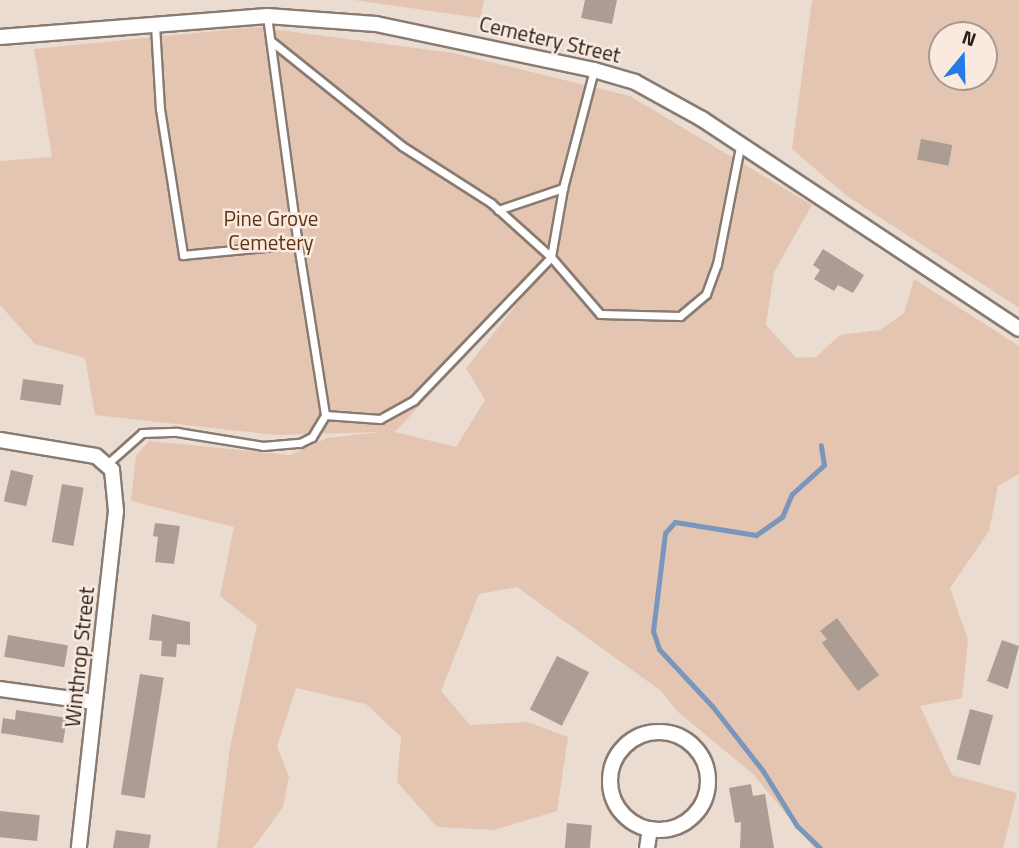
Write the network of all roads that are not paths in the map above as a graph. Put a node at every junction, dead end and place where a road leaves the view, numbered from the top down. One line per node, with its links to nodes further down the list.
1 (267, 16): 2 (street, Cemetery Street); 4 (lane); 5 (street, Cemetery Street)
2 (155, 25): 3 (street, Cemetery Street); 9 (lane)
3 (0, 37)
4 (271, 41): 8 (lane); 9 (lane)
5 (594, 69): 6 (street, Cemetery Street); 7 (lane)
6 (740, 147): 10 (lane); 11 (street, Cemetery Street)
7 (563, 188): 8 (lane); 10 (lane)
8 (498, 210): 10 (lane)
9 (298, 244): 12 (lane)
10 (551, 257): 12 (lane)
11 (1019, 328)
12 (325, 415): 14 (lane)
13 (0, 440): 14 (street)
14 (109, 467): 16 (street, Winthrop Street)
15 (0, 689): 16 (street)
16 (94, 702): 18 (street, Winthrop Street)
17 (650, 829): 17 (street); 19 (street)
18 (79, 848)
19 (647, 848)

